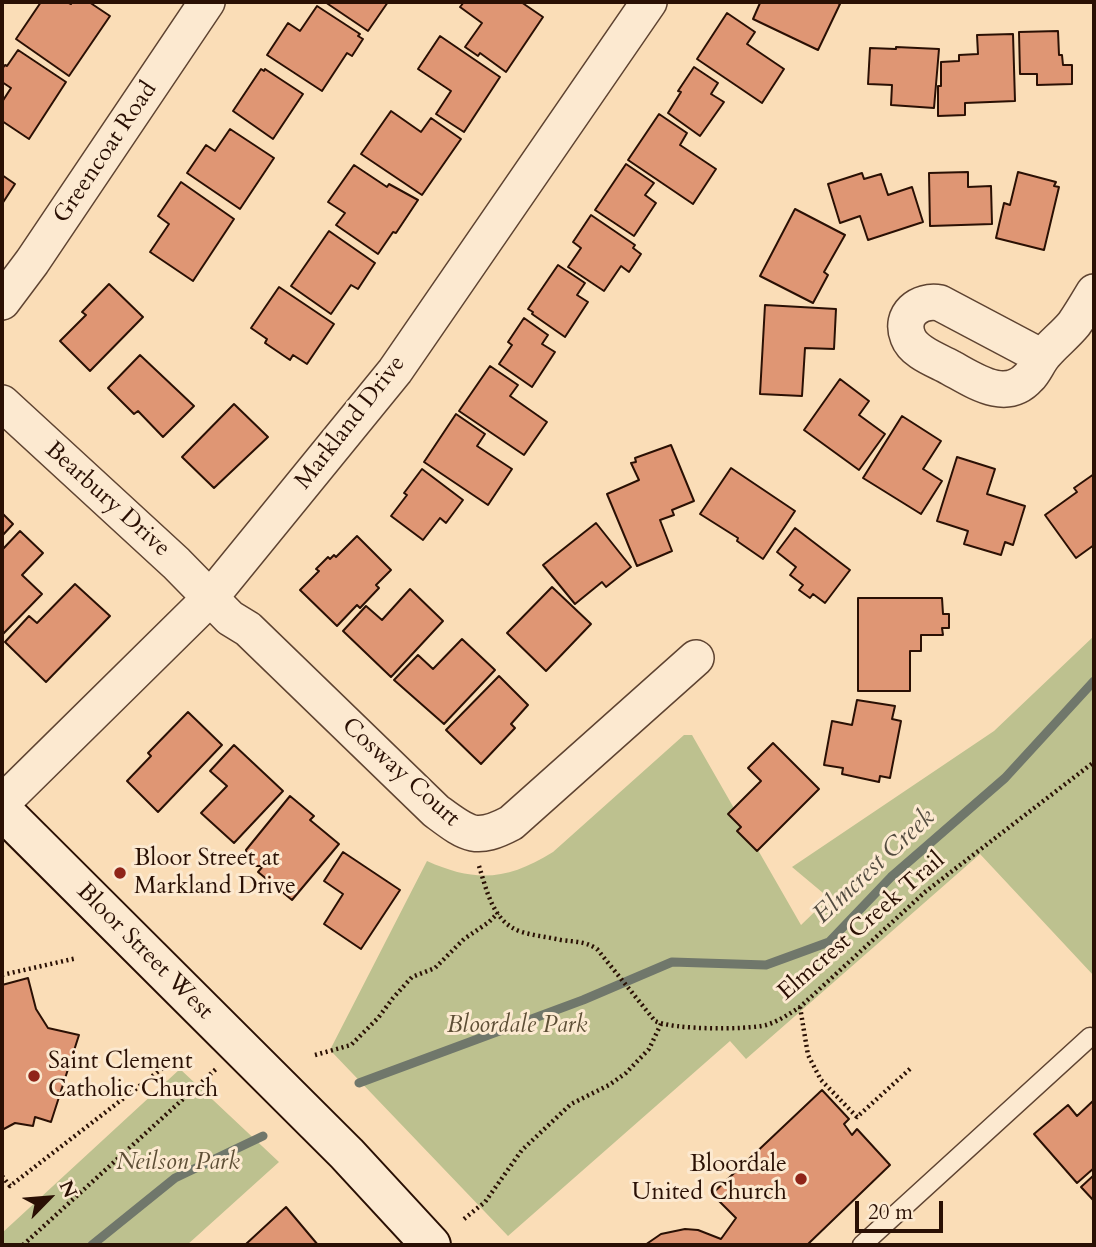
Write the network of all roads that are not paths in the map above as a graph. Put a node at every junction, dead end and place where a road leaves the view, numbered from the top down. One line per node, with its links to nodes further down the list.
1 (207, 2): 4 (street, Greencoat Road)
2 (649, 2): 7 (street, Markland Drive)
3 (1094, 292): 5 (street)
4 (2, 302)
5 (1042, 357)
6 (2, 403): 7 (street, Bearbury Drive)
7 (210, 598): 8 (street, Cosway Court); 9 (street, Markland Drive)
8 (696, 658)
9 (2, 803)
10 (2, 810): 12 (main road, Bloor Street West)
11 (1090, 1037): 13 (lane)
12 (431, 1245)
13 (862, 1245)

